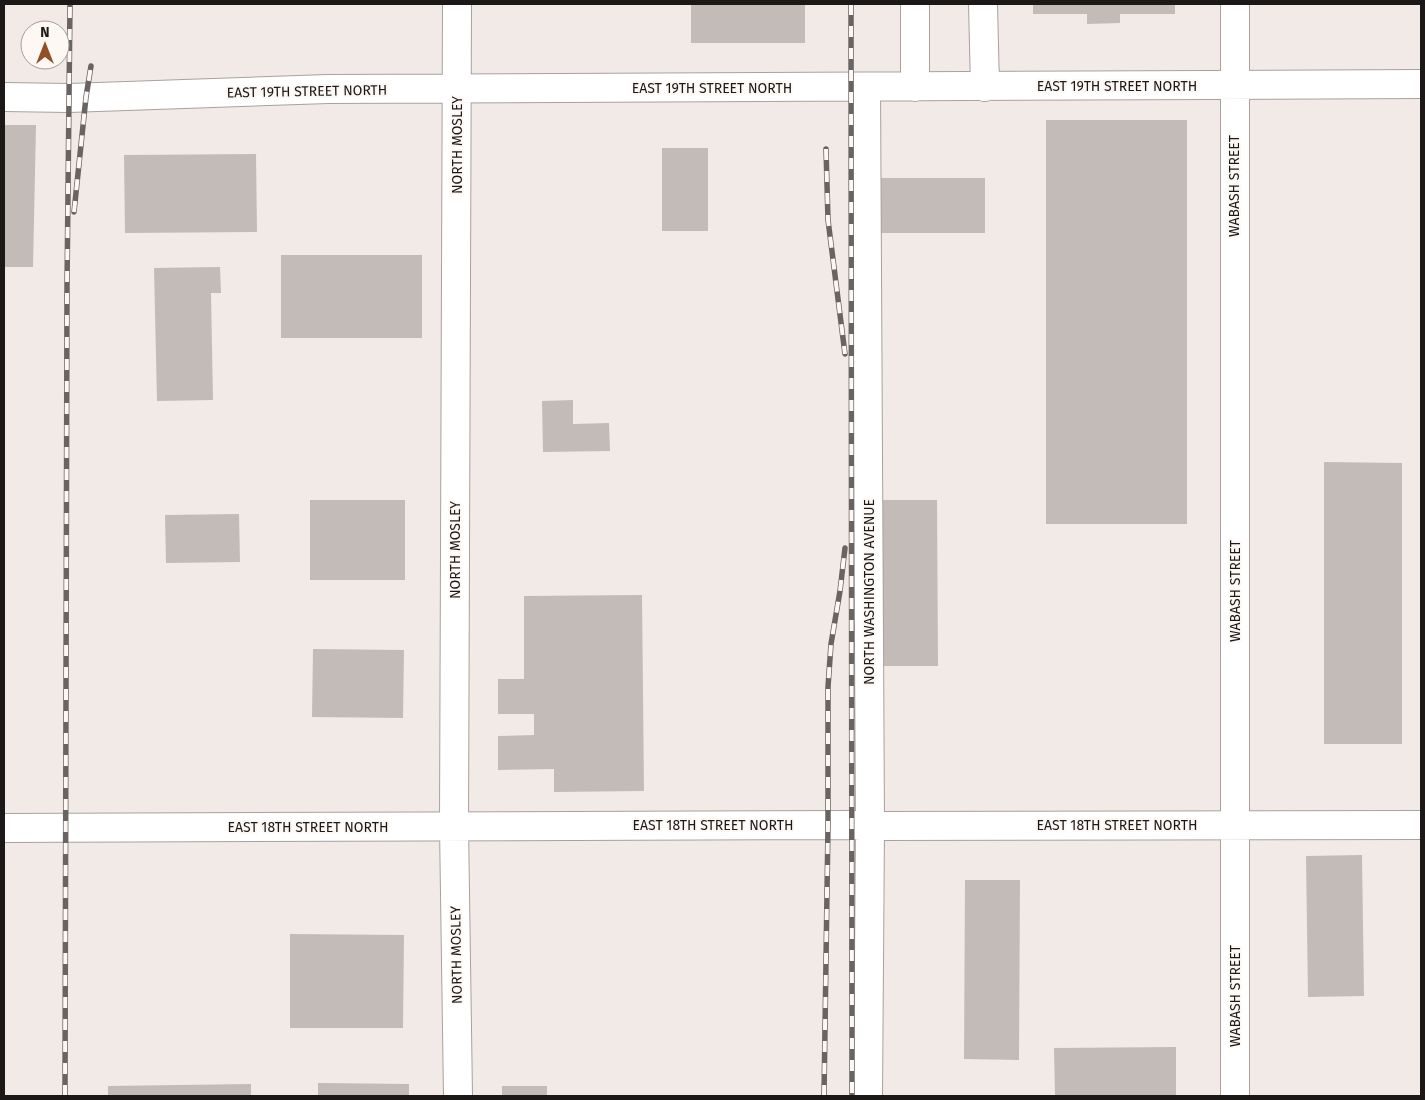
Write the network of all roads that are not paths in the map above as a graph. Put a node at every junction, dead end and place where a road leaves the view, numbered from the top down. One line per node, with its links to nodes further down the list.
1 (457, 4): 10 (street, NORTH MOSLEY)
2 (916, 4): 9 (street)
3 (983, 4): 7 (street)
4 (1234, 4): 6 (street, WABASH STREET)
5 (1421, 84): 6 (street, EAST 19TH STREET NORTH)
6 (1234, 85): 7 (street, EAST 19TH STREET NORTH); 12 (street, WABASH STREET)
7 (985, 86): 9 (street, EAST 19TH STREET NORTH)
8 (866, 87): 9 (street, EAST 19TH STREET NORTH); 10 (street, EAST 19TH STREET NORTH); 15 (street, NORTH WASHINGTON AVENUE)
9 (915, 87)
10 (457, 89): 11 (street, EAST 19TH STREET NORTH); 14 (street, NORTH MOSLEY)
11 (4, 97)
12 (1236, 825): 13 (street, EAST 18TH STREET NORTH); 15 (street, EAST 18TH STREET NORTH); 19 (street, WABASH STREET)
13 (1421, 825)
14 (454, 826): 15 (street, EAST 18TH STREET NORTH); 16 (street, EAST 18TH STREET NORTH); 17 (street, NORTH MOSLEY)
15 (870, 826): 18 (street, NORTH WASHINGTON AVENUE)
16 (4, 828)
17 (458, 1096)
18 (868, 1096)
19 (1235, 1096)

